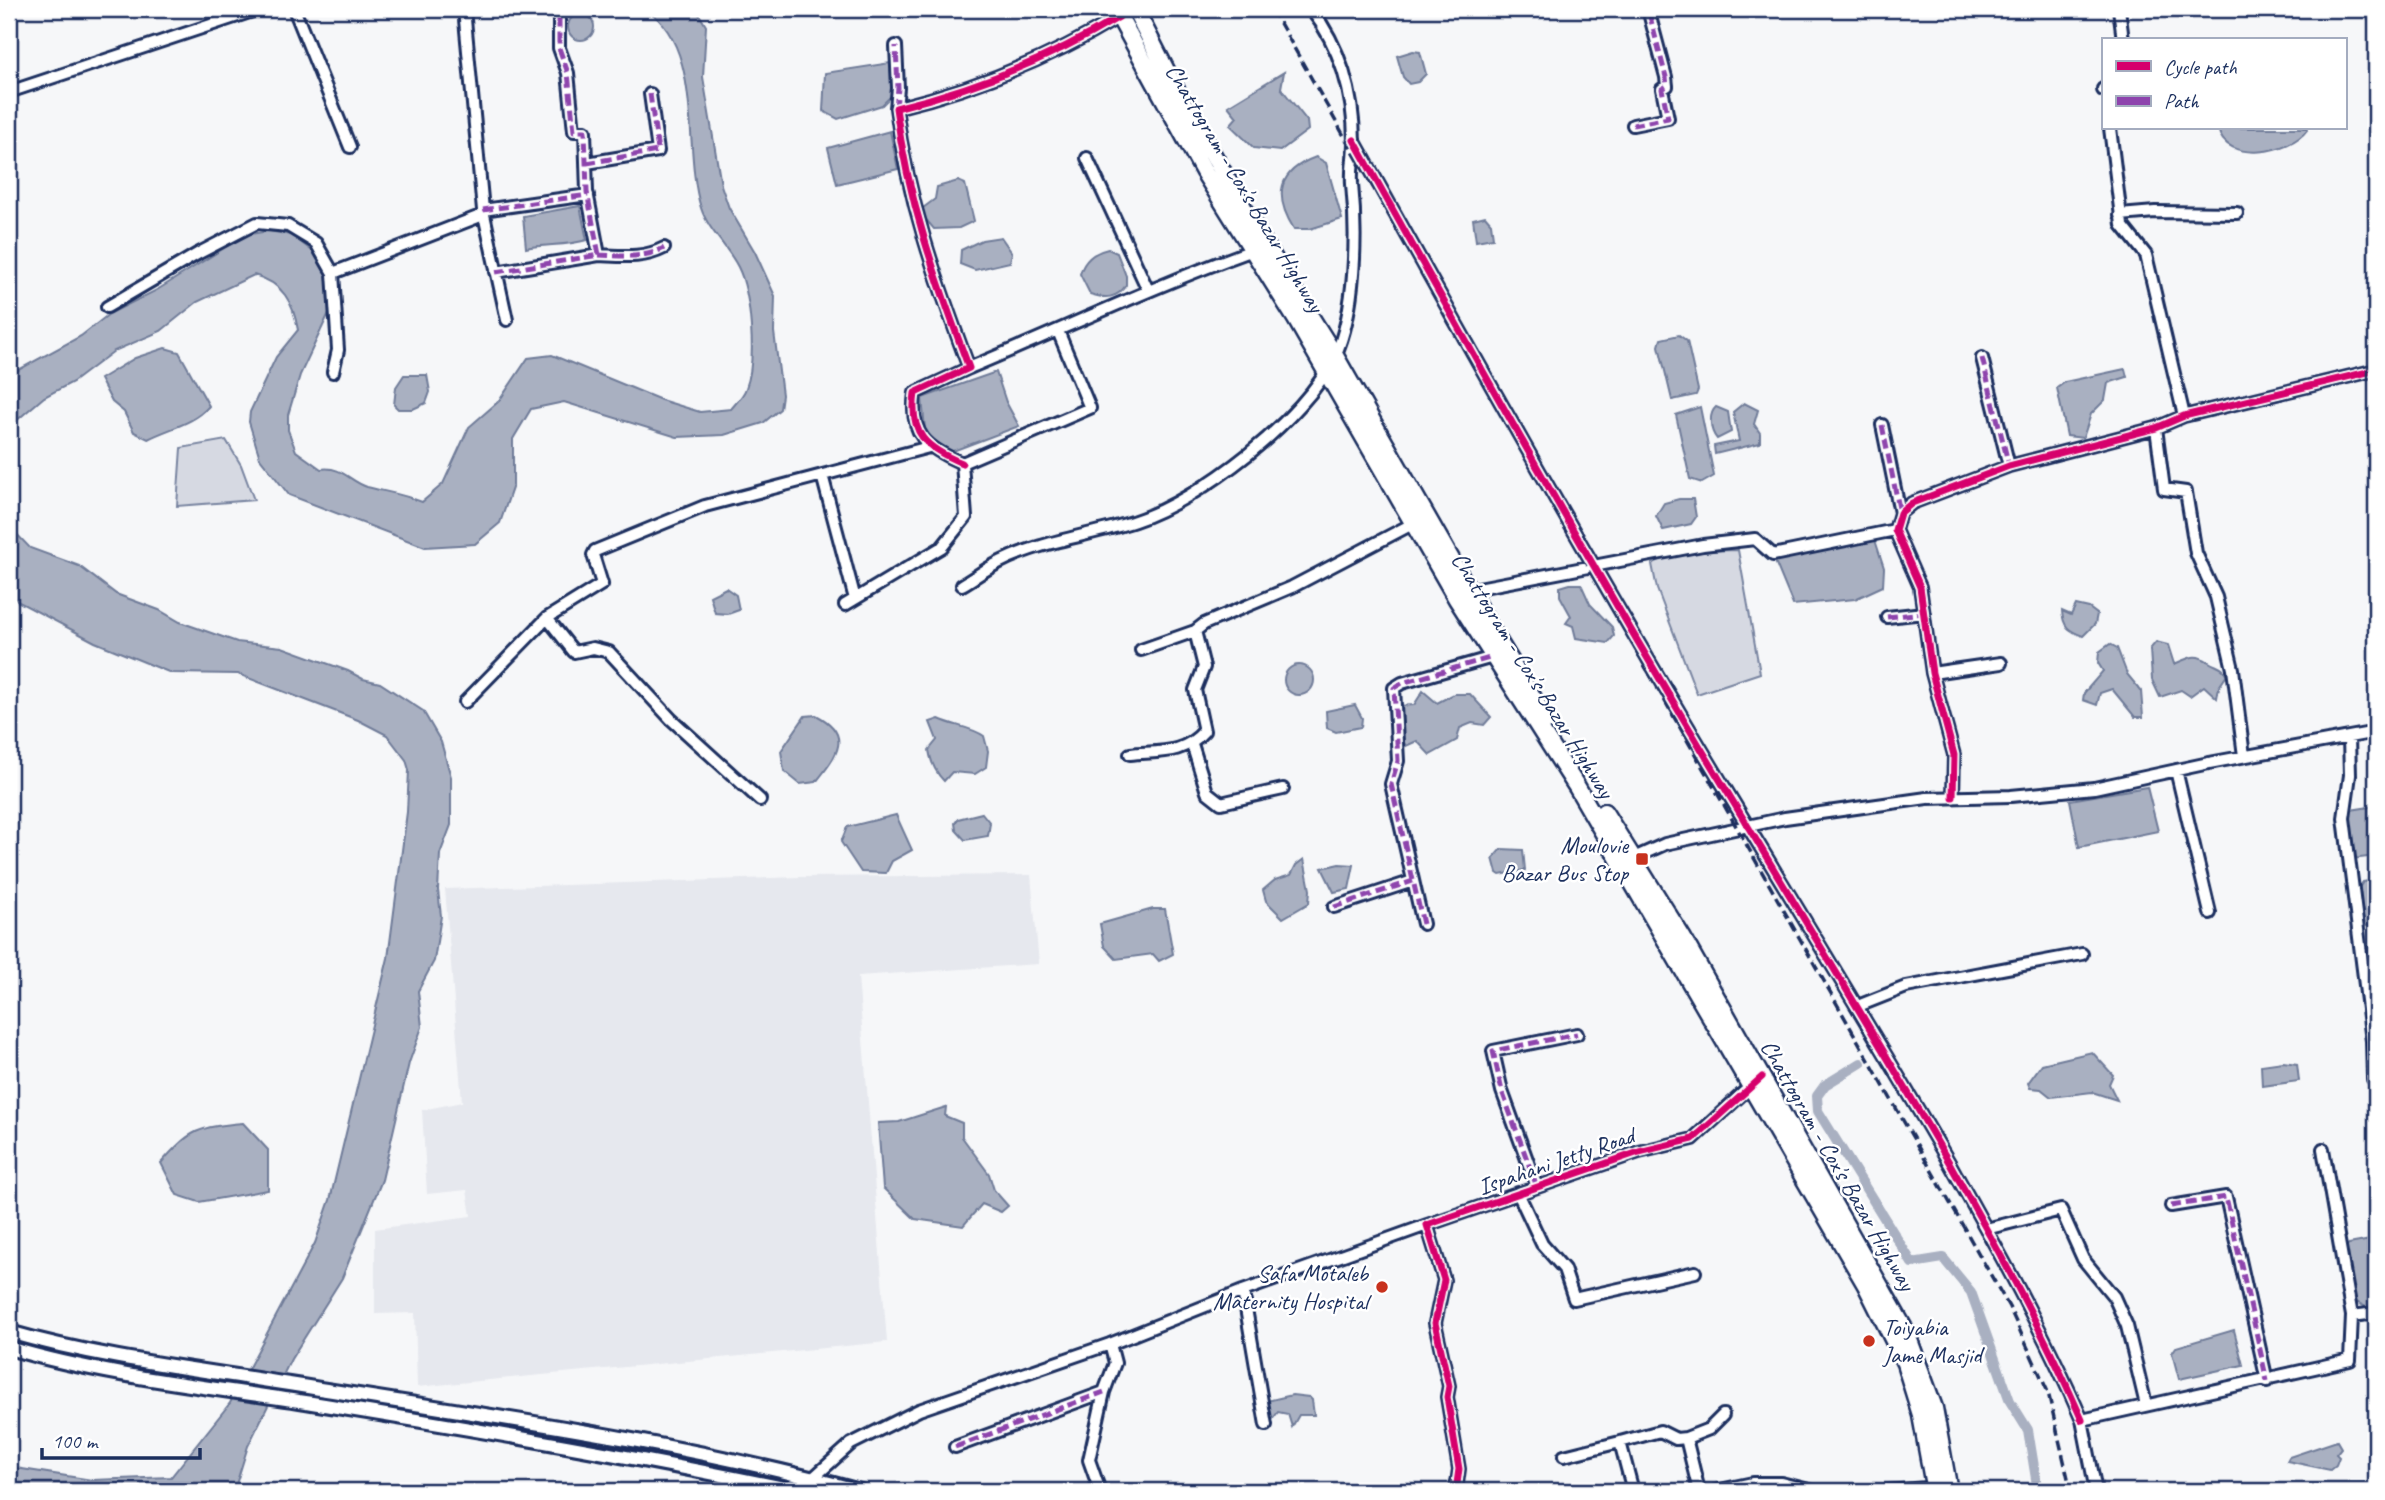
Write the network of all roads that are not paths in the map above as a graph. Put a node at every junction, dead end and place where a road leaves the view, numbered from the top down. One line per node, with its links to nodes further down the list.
1 (259, 9): 12 (street)
2 (294, 9): 18 (street)
3 (464, 9): 22 (street)
4 (559, 9): 20 (street)
5 (1135, 9): 34 (highway, Chattogram - Cox's Bazar Highway)
6 (1311, 9): 17 (street)
7 (1648, 9): 15 (street)
8 (2119, 9): 10 (street)
9 (1117, 13): 14 (street); 26 (highway, Chattogram - Cox's Bazar Highway)
10 (2123, 38)
11 (896, 46): 14 (street)
12 (9, 92)
13 (650, 94): 20 (street)
14 (895, 108): 36 (street)
15 (1633, 125)
16 (2110, 130): 24 (street)
17 (1354, 140): 34 (street); 50 (street)
18 (350, 147)
19 (1087, 158): 30 (street)
20 (587, 163): 21 (street)
21 (588, 195): 22 (street); 27 (street)
22 (483, 212): 28 (street); 29 (street)
23 (2237, 213): 24 (street)
24 (2120, 215): 40 (street)
25 (664, 248): 27 (street)
26 (1253, 250): 30 (street); 38 (highway, Chattogram - Cox's Bazar Highway)
27 (599, 255): 28 (street)
28 (496, 272): 32 (street)
29 (333, 273): 31 (street); 39 (street)
30 (1147, 290): 33 (street)
31 (107, 307)
32 (507, 320)
33 (1058, 331): 36 (street); 44 (street)
34 (1335, 356): 38 (street); 48 (highway, Chattogram - Cox's Bazar Highway)
35 (1982, 358): 45 (street)
36 (969, 368): 43 (street)
37 (2376, 370): 40 (street)
38 (1325, 371): 48 (highway, Chattogram - Cox's Bazar Highway); 51 (street)
39 (333, 372)
40 (2184, 416): 42 (street)
41 (1882, 425): 47 (street)
42 (2156, 428): 45 (street); 66 (street)
43 (929, 447): 44 (street); 46 (street)
44 (962, 463): 46 (street)
45 (2009, 466): 47 (street)
46 (822, 475): 55 (street)
47 (1900, 513): 49 (street)
48 (1420, 520): 52 (highway, Chattogram - Cox's Bazar Highway); 56 (street); 58 (highway, Chattogram - Cox's Bazar Highway)
49 (1895, 530): 50 (street); 53 (street)
50 (1595, 566): 52 (street); 71 (street)
51 (962, 585)
52 (1468, 590): 72 (highway, Chattogram - Cox's Bazar Highway)
53 (1924, 613): 54 (street); 60 (street)
54 (1887, 617)
55 (547, 618): 61 (street); 70 (street)
56 (1195, 631): 57 (street); 64 (street)
57 (1142, 650)
58 (1493, 657): 72 (highway, Chattogram - Cox's Bazar Highway); 73 (street)
59 (2001, 663): 60 (street)
60 (1932, 673): 69 (street)
61 (465, 702)
62 (2376, 732): 63 (street)
63 (2349, 737): 66 (street); 80 (street)
64 (1192, 744): 65 (street); 68 (street)
65 (1130, 754)
66 (2244, 756): 67 (street)
67 (2176, 770): 69 (street); 75 (street)
68 (1283, 789)
69 (1953, 797): 71 (street)
70 (760, 800)
71 (1747, 825): 72 (street); 78 (street)
72 (1627, 861): 81 (highway, Chattogram - Cox's Bazar Highway)
73 (1413, 881): 74 (street); 76 (street)
74 (1334, 906)
75 (2210, 913)
76 (1423, 924)
77 (2082, 954): 78 (street)
78 (1858, 1006): 87 (street)
79 (1577, 1034): 83 (street)
80 (2376, 1079)
81 (1757, 1081): 83 (street, Ispahani Jetty Road); 106 (highway, Chattogram - Cox's Bazar Highway)
82 (2323, 1149): 91 (street)
83 (1537, 1187): 84 (street, Ispahani Jetty Road)
84 (1518, 1193): 86 (street, Ispahani Jetty Road); 88 (street)
85 (2171, 1206): 95 (street)
86 (1427, 1225): 89 (street, Ispahani Jetty Road); 110 (street)
87 (1986, 1229): 97 (street); 99 (street)
88 (1695, 1272)
89 (1243, 1291): 93 (street, Ispahani Jetty Road); 100 (street)
90 (2376, 1313): 91 (street)
91 (2352, 1316): 95 (street)
92 (9, 1332): 105 (main road)
93 (1110, 1344): 96 (street); 105 (street, Ispahani Jetty Road)
94 (9, 1348): 107 (main road)
95 (2267, 1381): 97 (street)
96 (1104, 1392): 103 (street); 109 (street)
97 (2146, 1405): 99 (street)
98 (1723, 1415): 101 (street)
99 (2082, 1420): 116 (street)
100 (1266, 1425)
101 (1686, 1438): 102 (street); 112 (street)
102 (1620, 1442): 104 (street); 111 (street)
103 (955, 1447)
104 (1564, 1456)
105 (813, 1478): 108 (main road)
106 (1942, 1489): 115 (street)
107 (799, 1491)
108 (860, 1491)
109 (1100, 1491)
110 (1457, 1491)
111 (1633, 1491)
112 (1699, 1491)
113 (1715, 1491): 114 (street)
114 (1813, 1491)
115 (1887, 1491)
116 (2096, 1491)

